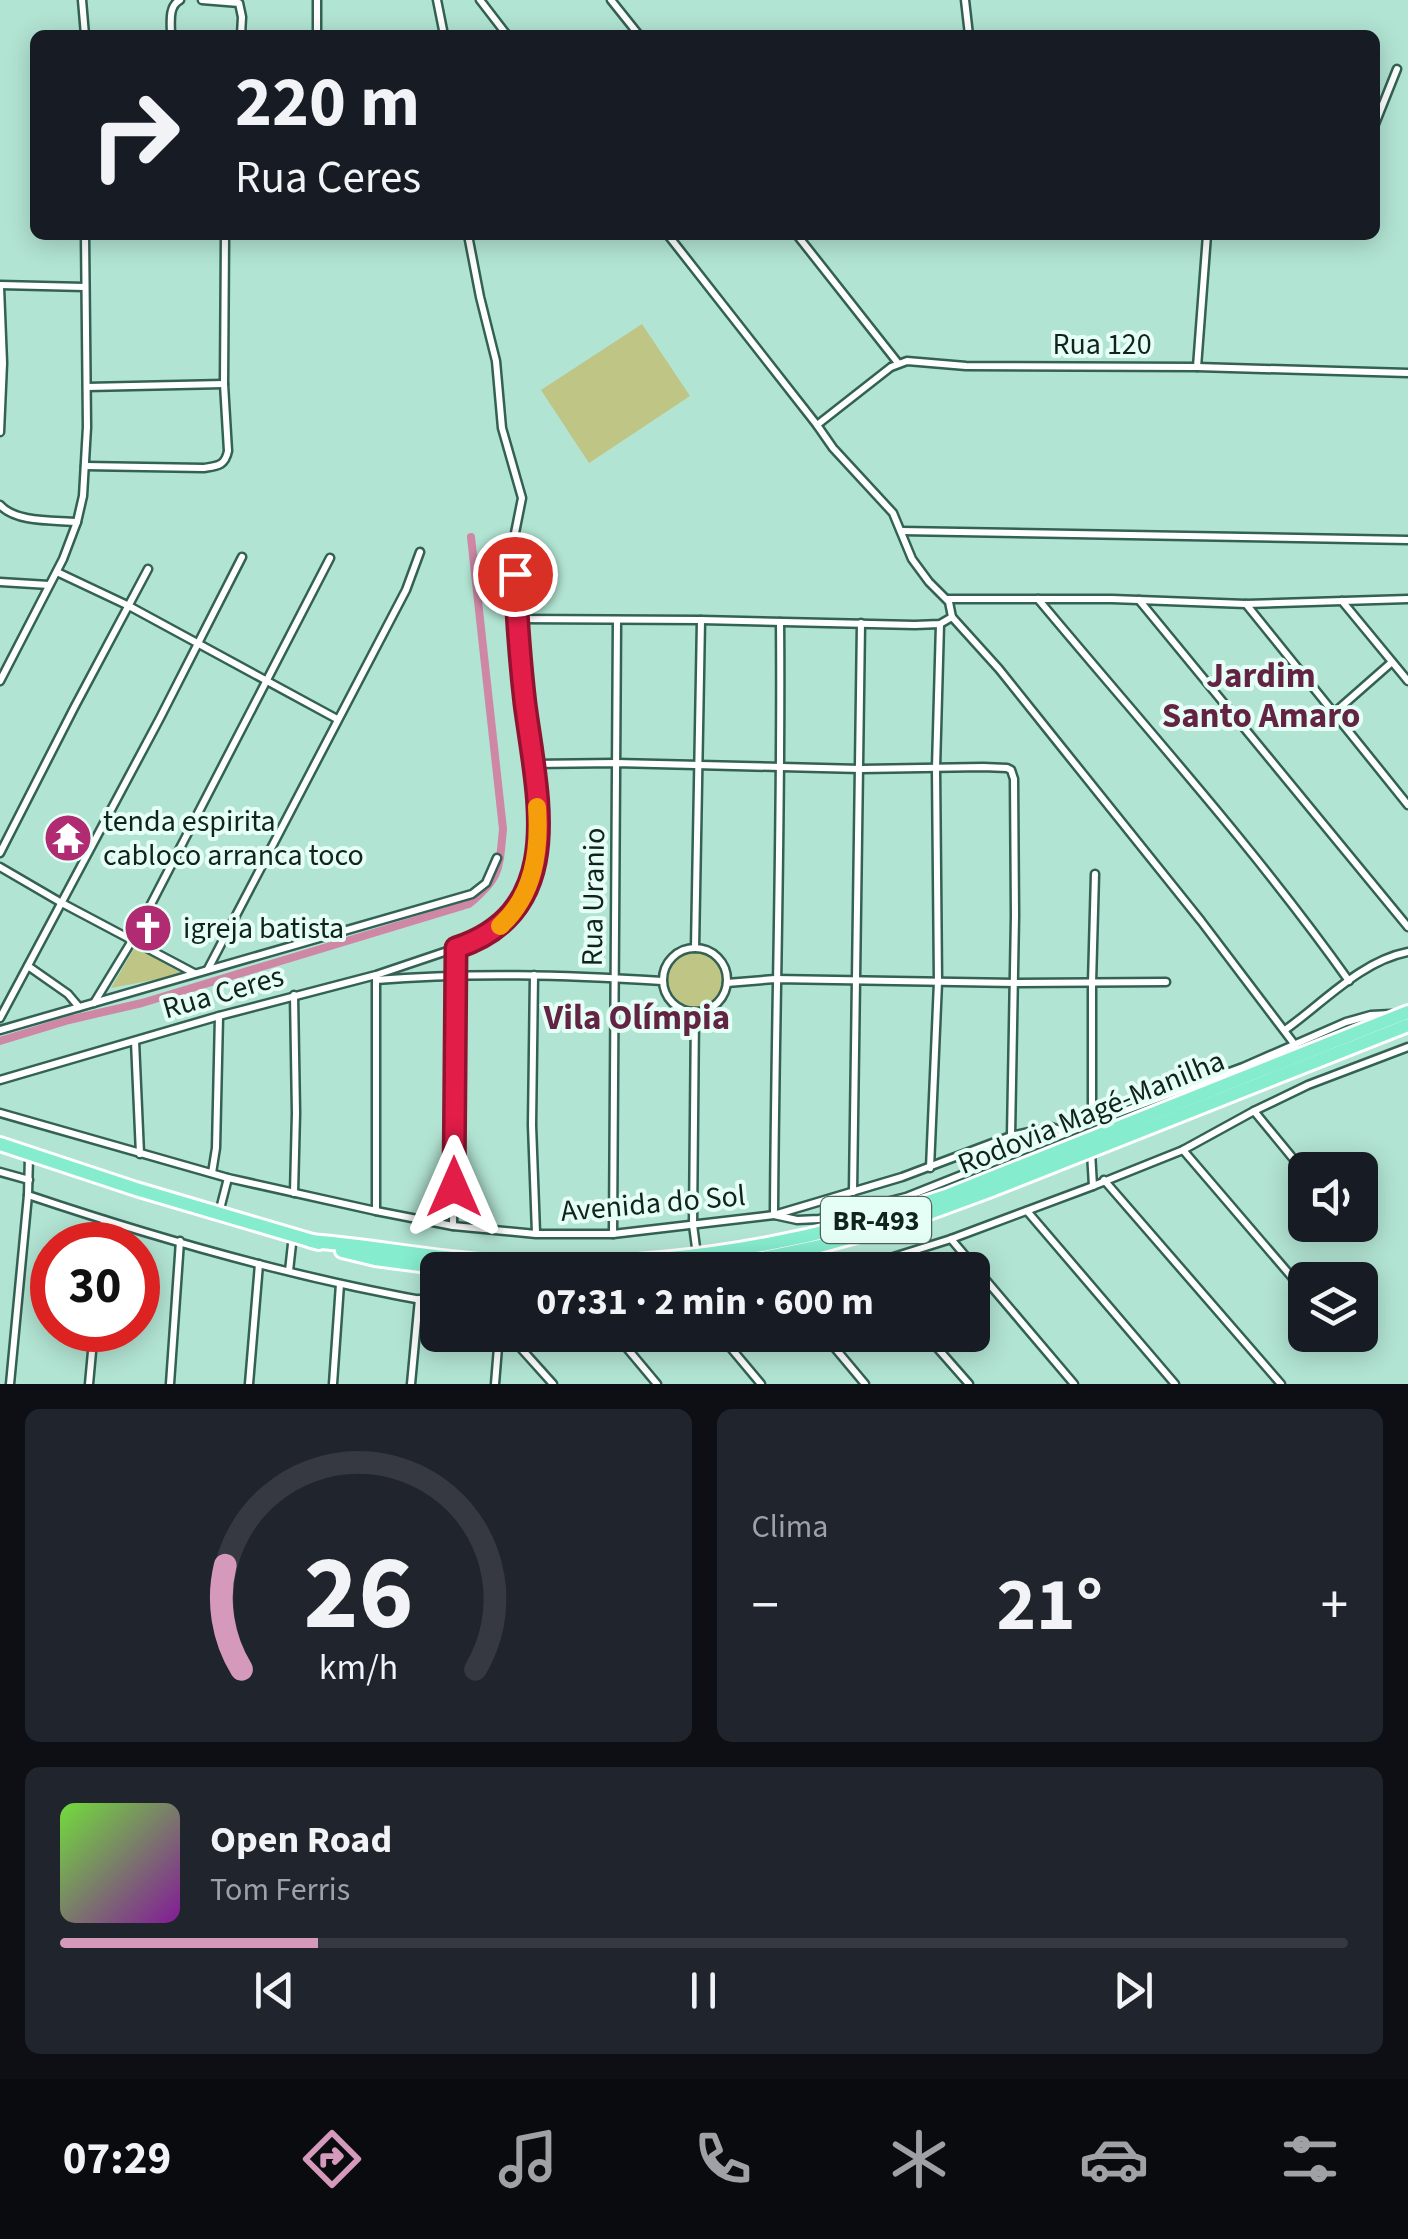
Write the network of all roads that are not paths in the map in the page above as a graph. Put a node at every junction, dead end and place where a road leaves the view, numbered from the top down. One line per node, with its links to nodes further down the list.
1 (82, 0): 9 (street)
2 (180, 0): 10 (street)
3 (202, 0): 11 (street)
4 (317, 0): 12 (street)
5 (437, 0): 13 (street)
6 (480, 0): 14 (street)
7 (611, 0): 15 (street)
8 (965, 0): 16 (street)
9 (85, 30)
10 (171, 30)
11 (241, 30)
12 (318, 30)
13 (443, 30)
14 (503, 30)
15 (635, 30)
16 (969, 30)
17 (1397, 68): 18 (street)
18 (1380, 111)
19 (85, 240): 26 (street)
20 (225, 240): 30 (street)
21 (469, 240): 54 (street, Rua Ceres)
22 (672, 240): 32 (street)
23 (801, 240): 27 (street)
24 (1207, 240): 28 (street)
25 (0, 286): 26 (street); 33 (street)
26 (85, 287): 31 (street)
27 (898, 363): 28 (street, Rua 120); 32 (street)
28 (1198, 367): 29 (street, Rua 120)
29 (1408, 373)
30 (224, 384): 31 (street); 34 (street)
31 (87, 387): 34 (street)
32 (818, 424): 37 (street)
33 (0, 432)
34 (85, 466): 36 (street)
35 (0, 505): 36 (street)
36 (78, 522): 43 (street)
37 (901, 531): 38 (street); 46 (street)
38 (1408, 540)
39 (420, 552): 66 (street)
40 (242, 558): 60 (street)
41 (330, 558): 64 (street)
42 (148, 569): 52 (street)
43 (56, 572): 45 (street); 52 (street)
44 (0, 582): 45 (street)
45 (50, 585): 62 (street)
46 (946, 599): 47 (street); 53 (street)
47 (1038, 599): 49 (street); 96 (street)
48 (1408, 599): 50 (street)
49 (1138, 600): 51 (street); 79 (street)
50 (1342, 601): 51 (street); 61 (street)
51 (1246, 604): 65 (street)
52 (129, 606): 60 (street); 74 (street)
53 (952, 617): 59 (street); 108 (street)
54 (517, 620): 55 (street); 68 (street, Rua Ceres)
55 (617, 620): 56 (street); 67 (street, Rua Uranio)
56 (701, 620): 57 (street); 69 (street)
57 (780, 622): 58 (street); 70 (street)
58 (861, 624): 59 (street); 72 (street)
59 (940, 624): 71 (street)
60 (198, 643): 64 (street); 78 (street)
61 (1392, 662): 63 (street); 65 (street)
62 (0, 681)
63 (1408, 681)
64 (267, 682): 66 (street); 80 (street)
65 (1334, 713): 73 (street)
66 (337, 719): 85 (street)
67 (616, 763): 68 (street); 69 (street); 90 (street, Rua Uranio)
68 (532, 764): 81 (street, Rua Ceres)
69 (697, 766): 70 (street); 82 (street)
70 (781, 767): 72 (street); 91 (street)
71 (936, 768): 72 (street); 94 (street); 98 (street)
72 (861, 769): 92 (street)
73 (1408, 805)
74 (0, 853)
75 (498, 858): 85 (street)
76 (0, 866): 78 (street)
77 (1095, 874): 99 (street)
78 (60, 902): 80 (street); 84 (street)
79 (1408, 927)
80 (132, 939): 86 (street); 101 (street)
81 (456, 948): 87 (street); 89 (street, Rua Ceres)
82 (695, 948): 93 (street); 97 (street)
83 (1408, 952): 96 (street)
84 (28, 966): 102 (street); 105 (street)
85 (207, 970): 86 (street)
86 (195, 973): 101 (street)
87 (456, 974): 88 (street); 89 (street); 140 (street)
88 (534, 975): 90 (street); 141 (street)
89 (376, 977): 100 (street, Rua Ceres); 135 (street)
90 (614, 978): 93 (street); 142 (street, Rua Uranio)
91 (775, 978): 92 (street); 97 (street); 137 (street)
92 (856, 980): 94 (street); 132 (street)
93 (662, 981): 103 (street)
94 (938, 982): 98 (street); 124 (street)
95 (1166, 982): 99 (street)
96 (1349, 982): 108 (street)
97 (727, 983): 103 (street)
98 (1014, 983): 99 (street); 117 (street)
99 (1092, 983): 115 (street)
100 (294, 995): 104 (street, Rua Ceres); 131 (street)
101 (94, 1003): 102 (street)
102 (80, 1008): 107 (street)
103 (695, 1012): 139 (street)
104 (219, 1016): 109 (street, Rua Ceres); 126 (street)
105 (0, 1018)
106 (1405, 1018): 110 (street); 119 (highway, Rodovia Magé-Manilha / BR-493); 148 (highway, Rodovia Magé-Manilha / BR-493)
107 (0, 1030)
108 (1285, 1030): 110 (street)
109 (134, 1041): 112 (street, Rua Ceres); 122 (street)
110 (1295, 1045): 115 (street)
111 (1408, 1047): 113 (street)
112 (0, 1080)
113 (1254, 1110): 120 (street); 121 (street)
114 (0, 1113): 122 (street, Avenida do Sol)
115 (1092, 1123): 116 (street)
116 (1067, 1132): 117 (street, Avenida do Sol); 137 (street)
117 (1011, 1136): 124 (street, Avenida do Sol)
118 (0, 1144): 123 (highway, Rodovia Magé-Manilha / BR-493)
119 (1091, 1150): 130 (street); 149 (highway, Rodovia Magé-Manilha / BR-493)
120 (1183, 1150): 129 (street); 155 (street)
121 (1288, 1152)
122 (140, 1154): 126 (street, Avenida do Sol)
123 (29, 1155): 128 (street); 136 (highway, Rodovia Magé-Manilha / BR-493)
124 (930, 1168): 132 (street, Avenida do Sol)
125 (0, 1172): 128 (street)
126 (212, 1173): 127 (street, Avenida do Sol)
127 (228, 1178): 131 (street, Avenida do Sol); 136 (street)
128 (29, 1180): 133 (street)
129 (1104, 1180): 130 (street); 179 (street)
130 (1093, 1186): 134 (street)
131 (294, 1192): 135 (street, Avenida do Sol)
132 (853, 1192): 137 (street, Avenida do Sol)
133 (28, 1195): 138 (street); 165 (street)
134 (1027, 1210): 144 (street); 178 (street)
135 (376, 1211): 140 (street, Avenida do Sol)
136 (219, 1213): 143 (highway, Rodovia Magé-Manilha / BR-493)
137 (774, 1215): 139 (street, Avenida do Sol)
138 (104, 1220): 145 (street)
139 (694, 1225): 142 (street, Avenida do Sol); 147 (street)
140 (453, 1226): 141 (street, Avenida do Sol)
141 (536, 1234): 142 (street, Avenida do Sol)
142 (612, 1234)
143 (293, 1236): 146 (highway, Rodovia Magé-Manilha / BR-493); 154 (street)
144 (951, 1239): 150 (street); 177 (street)
145 (180, 1241): 152 (street); 167 (street)
146 (311, 1241): 151 (highway, Rodovia Magé-Manilha / BR-493); 153 (highway, Rodovia Magé-Manilha / BR-493)
147 (697, 1252)
148 (721, 1252)
149 (789, 1252)
150 (913, 1252)
151 (420, 1254)
152 (259, 1264): 154 (street); 168 (street)
153 (420, 1265)
154 (288, 1272): 156 (street)
155 (1288, 1272)
156 (340, 1284): 157 (street); 169 (street)
157 (418, 1300): 170 (street)
158 (92, 1352): 166 (street)
159 (498, 1352): 171 (street)
160 (524, 1352): 172 (street)
161 (630, 1352): 173 (street)
162 (734, 1352): 174 (street)
163 (838, 1352): 175 (street)
164 (941, 1352): 176 (street)
165 (10, 1384)
166 (89, 1384)
167 (170, 1384)
168 (249, 1384)
169 (333, 1384)
170 (411, 1384)
171 (495, 1384)
172 (552, 1384)
173 (657, 1384)
174 (761, 1384)
175 (865, 1384)
176 (968, 1384)
177 (1074, 1384)
178 (1174, 1384)
179 (1281, 1384)

